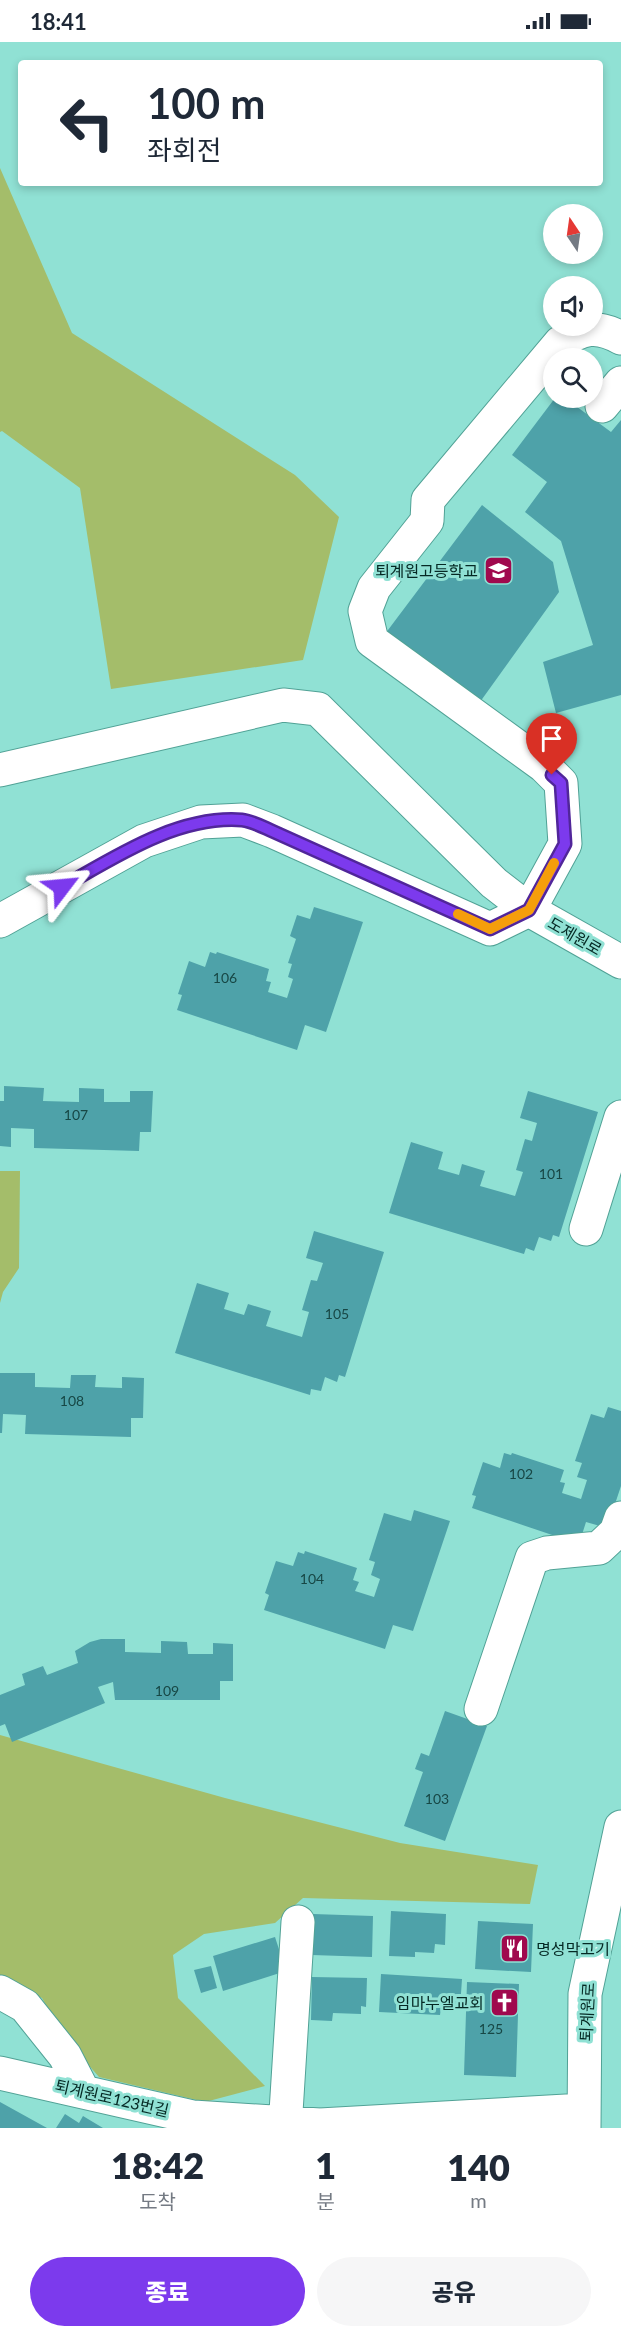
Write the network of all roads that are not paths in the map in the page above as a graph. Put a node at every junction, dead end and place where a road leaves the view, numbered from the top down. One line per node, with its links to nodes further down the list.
1 (621, 338): 3 (street)
2 (0, 770): 3 (street, 도제원로)
3 (529, 910): 4 (street); 5 (street, 도제원로)
4 (0, 921)
5 (621, 962)
6 (621, 1117): 7 (street)
7 (586, 1229)
8 (621, 1518): 9 (street)
9 (481, 1709)
10 (621, 1827): 15 (street, 퇴계원로)
11 (298, 1922): 16 (street)
12 (0, 1992): 14 (street)
13 (0, 2073): 14 (street, 퇴계원로123번길)
14 (83, 2091): 16 (street, 퇴계원로123번길)
15 (584, 2119): 16 (street, 퇴계원로123번길)
16 (285, 2125)

